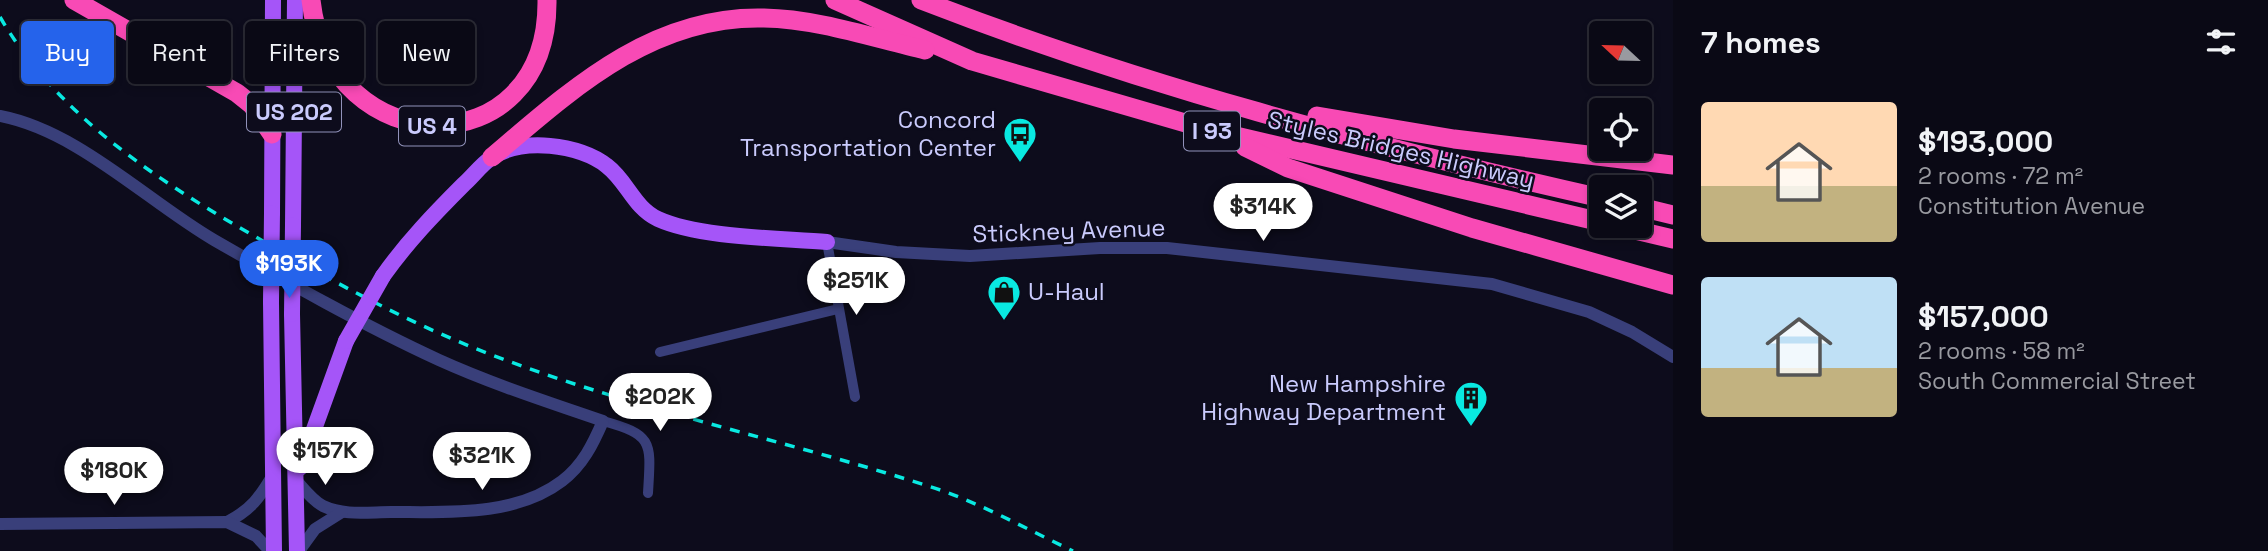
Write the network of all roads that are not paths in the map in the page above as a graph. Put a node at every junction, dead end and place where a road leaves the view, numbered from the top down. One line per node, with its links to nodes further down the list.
1 (74, 0): 14 (highway)
2 (272, 0): 14 (main road, US 202)
3 (296, 0): 31 (main road, US 202, bridge)
4 (311, 0): 5 (highway, US 4)
5 (547, 0)
6 (835, 0): 10 (highway, Styles Bridges Highway / I 93)
7 (921, 0): 9 (highway, Styles Bridges Highway / I 93)
8 (951, 0): 9 (highway)
9 (996, 29): 11 (highway, Styles Bridges Highway / I 93)
10 (972, 61): 13 (highway, Styles Bridges Highway / I 93); 15 (highway)
11 (1175, 89): 16 (highway); 17 (highway, Styles Bridges Highway / I 93)
12 (0, 116): 29 (street)
13 (1206, 129): 20 (highway, Styles Bridges Highway / I 93); 24 (highway)
14 (272, 134): 30 (main road, US 202, bridge)
15 (492, 157): 23 (main road); 31 (main road, bridge)
16 (1673, 165)
17 (1589, 195)
18 (1652, 210): 19 (highway)
19 (1673, 215)
20 (1589, 219)
21 (1652, 234): 22 (highway)
22 (1673, 239)
23 (827, 242): 25 (street); 27 (street, Stickney Avenue)
24 (1673, 285)
25 (838, 309): 26 (street); 28 (street)
26 (660, 352)
27 (1673, 357)
28 (855, 397)
29 (603, 421): 32 (street); 33 (street)
30 (273, 475): 34 (street); 36 (main road, US 202)
31 (296, 480): 33 (street); 37 (main road, US 202)
32 (648, 493)
33 (342, 512): 37 (street)
34 (228, 522): 35 (street); 36 (street)
35 (0, 524)
36 (272, 551)
37 (298, 551)

